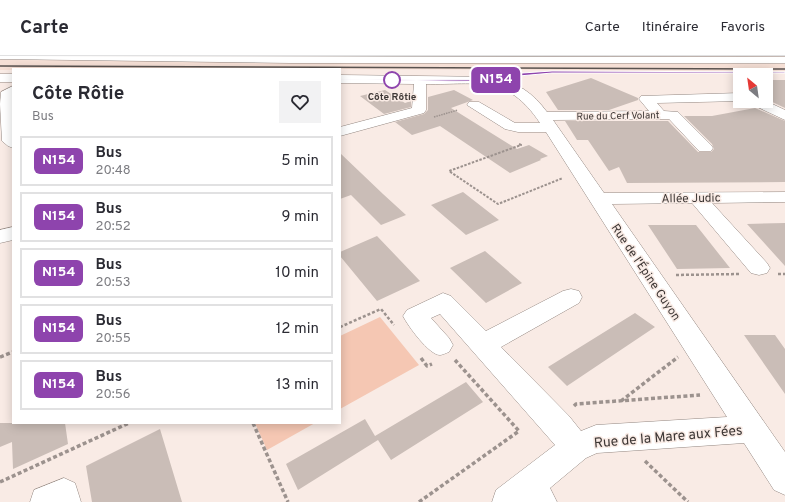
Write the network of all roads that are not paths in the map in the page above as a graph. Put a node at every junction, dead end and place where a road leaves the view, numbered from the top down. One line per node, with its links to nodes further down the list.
1 (0, 56): 2 (street)
2 (292, 58): 3 (street)
3 (785, 60)
4 (552, 72): 5 (street)
5 (575, 72)
6 (515, 75): 11 (street)
7 (0, 78): 8 (street)
8 (12, 78)
9 (341, 79): 10 (street)
10 (420, 80): 11 (street); 19 (street)
11 (495, 81): 18 (street, Rue de l'Épine Guyon)
12 (6, 94): 20 (street)
13 (733, 97): 16 (street)
14 (474, 105): 18 (street, Rue du Cerf Volant)
15 (770, 108): 17 (street)
16 (660, 115): 18 (street, Rue du Cerf Volant); 21 (street, Rue du Cerf Volant)
17 (785, 116)
18 (546, 122): 25 (street, Rue de l'Épine Guyon)
19 (341, 132)
20 (12, 138): 22 (street)
21 (705, 148)
22 (0, 150)
23 (785, 197): 24 (street, Allée Judic)
24 (697, 198): 25 (street, Allée Judic); 28 (street)
25 (597, 199): 32 (street, Rue de l'Épine Guyon)
26 (12, 233): 27 (street)
27 (0, 237)
28 (758, 272)
29 (571, 297): 30 (street)
30 (482, 345): 31 (street); 33 (street)
31 (437, 354)
32 (752, 429): 33 (street, Rue de la Mare aux Fées); 34 (street, Rue de l'Épine Guyon)
33 (567, 437): 35 (street, Rue de la Mare aux Fées)
34 (785, 479)
35 (526, 497)
36 (46, 502): 37 (street)
37 (65, 502)

